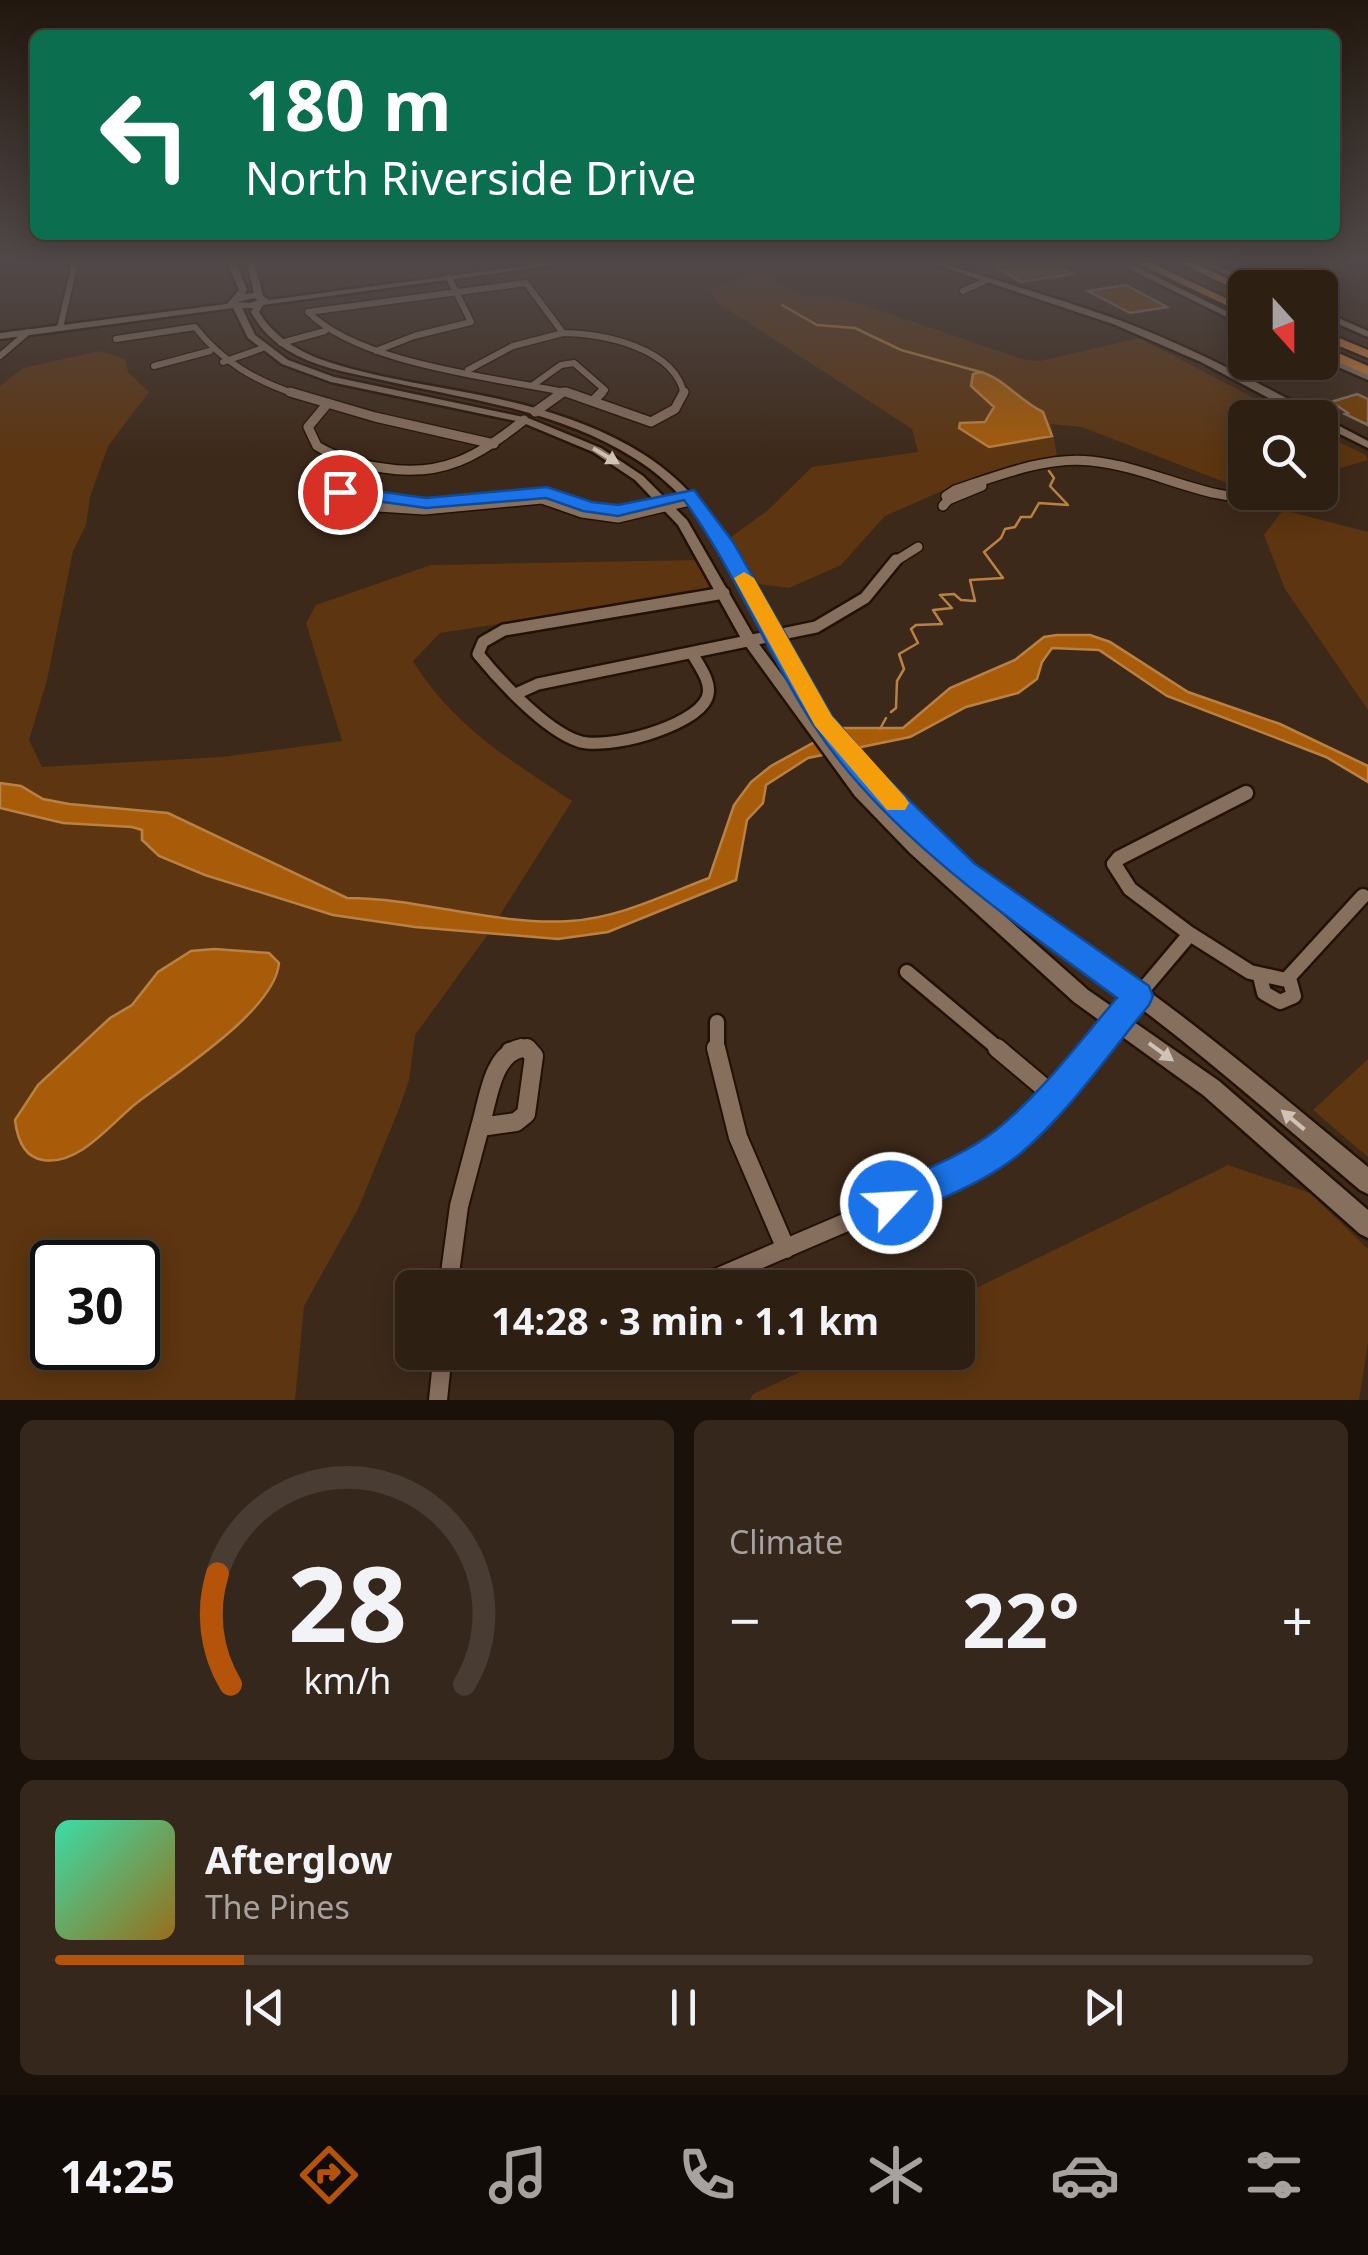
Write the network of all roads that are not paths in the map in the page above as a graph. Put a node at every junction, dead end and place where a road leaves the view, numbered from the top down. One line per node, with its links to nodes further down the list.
1 (28, 328): 13 (main road)
2 (43, 328): 14 (main road)
3 (187, 328): 16 (street)
4 (196, 328): 21 (street)
5 (247, 328): 20 (main road)
6 (266, 328): 19 (main road)
7 (323, 328): 12 (street)
8 (446, 328): 22 (street)
9 (559, 328): 15 (street)
10 (1125, 328): 35 (main road)
11 (1338, 330): 18 (highway)
12 (325, 331): 19 (street); 22 (street)
13 (0, 332): 14 (main road)
14 (28, 332): 24 (street)
15 (563, 334): 28 (street); 34 (street)
16 (116, 340)
17 (1338, 340): 23 (highway)
18 (1368, 342)
19 (280, 343): 20 (main road); 30 (main road)
20 (263, 348): 26 (street); 32 (main road)
21 (210, 351): 26 (street); 27 (street)
22 (376, 351): 28 (street)
23 (1368, 352)
24 (1, 354)
25 (1338, 358): 29 (highway)
26 (223, 362): 36 (street)
27 (154, 366)
28 (468, 370): 31 (street)
29 (1368, 370)
30 (412, 384): 32 (main road); 37 (main road)
31 (533, 385): 33 (street); 34 (street)
32 (398, 392): 37 (main road)
33 (564, 392): 34 (street); 37 (street)
34 (594, 400)
35 (1280, 400)
36 (328, 403): 39 (street); 39 (street)
37 (529, 416): 39 (street); 42 (main road); 44 (main road, one-way to 44)
38 (1338, 429): 40 (main road)
39 (494, 444)
40 (1368, 444)
41 (339, 495): 44 (street)
42 (691, 497): 44 (street); 48 (main road)
43 (1228, 498): 45 (street)
44 (667, 503): 47 (main road)
45 (946, 503)
46 (918, 546): 48 (street)
47 (724, 593): 49 (main road); 51 (street)
48 (778, 637): 49 (street); 52 (main road)
49 (750, 642): 50 (street); 52 (main road)
50 (694, 654): 51 (street); 51 (street)
51 (518, 693)
52 (819, 727): 53 (main road)
53 (854, 770): 58 (main road); 59 (main road)
54 (1246, 793): 56 (street)
55 (1364, 896): 56 (street)
56 (1190, 934): 58 (street)
57 (907, 972): 61 (street)
58 (1138, 996): 59 (street); 63 (main road, one-way to 58)
59 (1118, 1020): 61 (street); 64 (main road, one-way to 64)
60 (717, 1022): 65 (street)
61 (1054, 1096): 65 (street)
62 (480, 1126): 62 (street); 66 (street)
63 (1368, 1182)
64 (1368, 1226)
65 (786, 1249): 67 (street)
66 (449, 1270)
67 (736, 1270)
68 (440, 1370): 69 (street)
69 (438, 1400)

